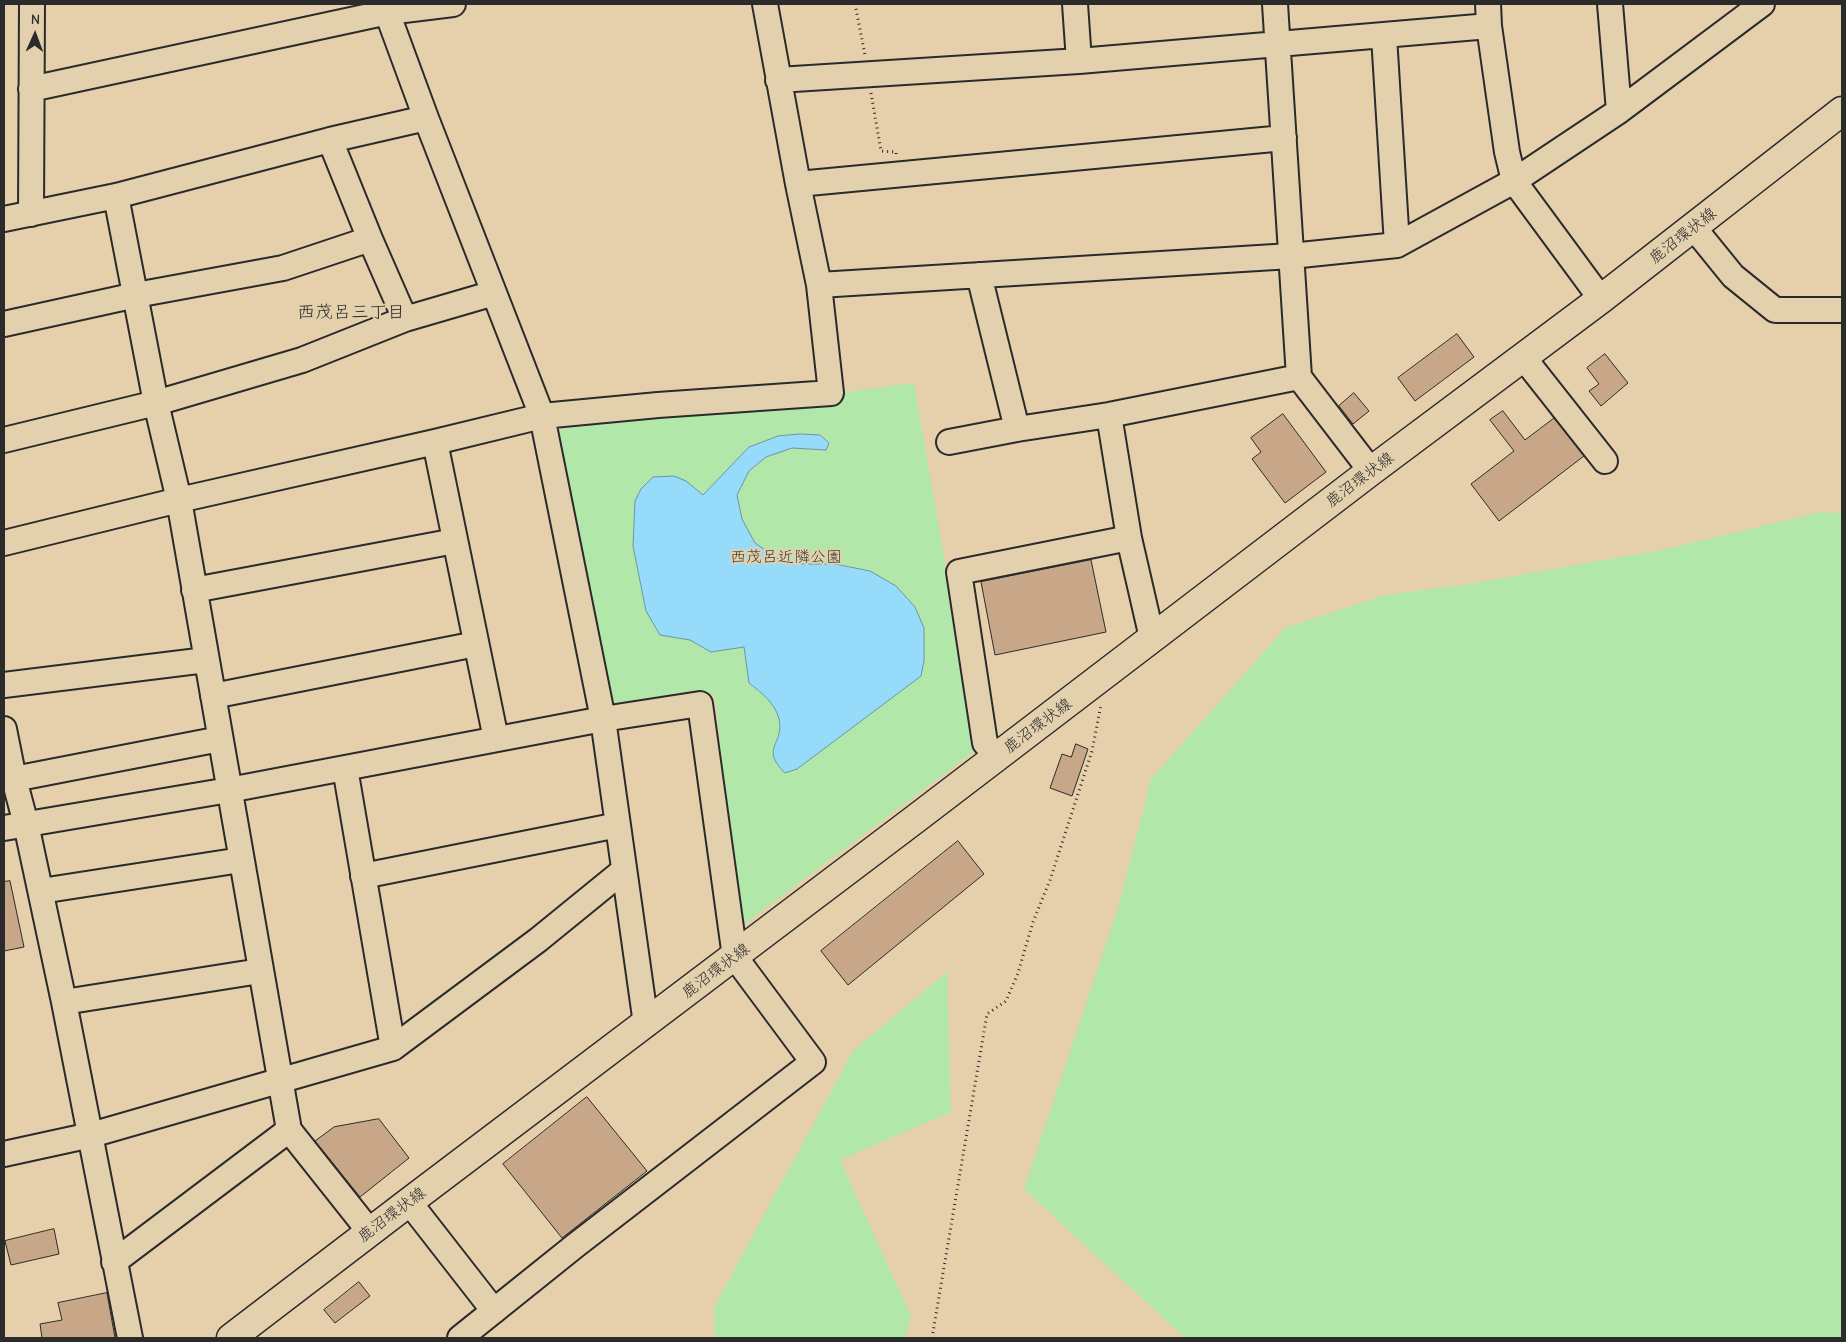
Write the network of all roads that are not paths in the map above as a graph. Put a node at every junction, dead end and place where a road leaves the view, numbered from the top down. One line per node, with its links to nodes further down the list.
1 (32, 4): 15 (street)
2 (453, 4): 8 (street)
3 (764, 4): 14 (street)
4 (1075, 4): 13 (street)
5 (1275, 4): 12 (street)
6 (1610, 4): 16 (street)
7 (1762, 4): 9 (street)
8 (386, 8): 15 (street); 18 (street)
9 (1739, 13): 16 (street)
10 (1488, 15): 11 (street); 21 (street)
11 (1384, 36): 12 (street); 28 (street)
12 (1278, 45): 13 (street); 19 (street)
13 (1079, 61): 14 (street)
14 (778, 80): 22 (street)
15 (31, 89): 24 (street)
16 (1619, 111): 21 (street)
17 (1842, 111): 26 (main road, 鹿沼環状線)
18 (426, 118): 20 (street); 32 (street)
19 (1284, 138): 22 (street); 29 (street)
20 (330, 140): 23 (street); 27 (street)
21 (1514, 181): 28 (street); 34 (street)
22 (798, 184): 31 (street)
23 (116, 196): 24 (street); 33 (street)
24 (31, 214): 25 (street)
25 (4, 219)
26 (1694, 228): 34 (main road, 鹿沼環状線); 35 (street)
27 (370, 239): 33 (street); 36 (street)
28 (1397, 245): 29 (street)
29 (1291, 256): 30 (street); 39 (street)
30 (979, 275): 31 (street); 43 (street)
31 (819, 285): 42 (street)
32 (494, 293): 36 (street); 42 (street)
33 (136, 295): 37 (street); 40 (street)
34 (1601, 299): 38 (main road, 鹿沼環状線)
35 (1842, 310)
36 (405, 319): 40 (street)
37 (4, 324)
38 (1523, 357): 47 (street); 48 (main road, 鹿沼環状線)
39 (1299, 377): 41 (street); 48 (street)
40 (156, 403): 44 (street); 49 (street)
41 (1109, 415): 43 (street); 50 (street)
42 (542, 416): 45 (street); 59 (street)
43 (1017, 429): 46 (street)
44 (4, 440)
45 (435, 442): 49 (street); 51 (street)
46 (949, 442)
47 (1605, 461)
48 (1371, 471): 54 (main road, 鹿沼環状線)
49 (179, 500): 52 (street); 53 (street)
50 (1129, 538): 54 (street); 63 (street)
51 (455, 541): 53 (street); 55 (street)
52 (4, 543)
53 (194, 590): 56 (street)
54 (1152, 638): 63 (main road, 鹿沼環状線)
55 (476, 644): 58 (street); 62 (street)
56 (206, 660): 57 (street); 58 (street)
57 (4, 685)
58 (213, 696): 61 (street)
59 (603, 719): 62 (street); 67 (street); 73 (street)
60 (4, 729): 65 (street)
61 (220, 739): 65 (street); 66 (street)
62 (496, 739): 64 (street)
63 (996, 758): 73 (main road, 鹿沼環状線)
64 (344, 768): 66 (street); 71 (street)
65 (14, 779): 68 (street)
66 (229, 790): 68 (street); 69 (street)
67 (618, 825): 70 (street); 71 (street)
68 (15, 826): 72 (street)
69 (241, 860): 72 (street); 74 (street)
70 (624, 870): 76 (street); 77 (street)
71 (363, 876): 77 (street)
72 (41, 891): 75 (street)
73 (735, 957): 76 (main road, 鹿沼環状線); 85 (street)
74 (260, 971): 75 (street); 78 (street)
75 (64, 1002): 80 (street)
76 (646, 1024): 82 (main road, 鹿沼環状線)
77 (393, 1048): 78 (street)
78 (280, 1080): 79 (street); 80 (street)
79 (289, 1130): 83 (street); 84 (street)
80 (91, 1135): 81 (street); 84 (street)
81 (4, 1154)
82 (409, 1202): 83 (main road, 鹿沼環状線); 85 (street)
83 (370, 1232): 87 (main road, 鹿沼環状線)
84 (114, 1262): 86 (street)
85 (494, 1311): 88 (street)
86 (130, 1338)
87 (232, 1338)
88 (460, 1338)

